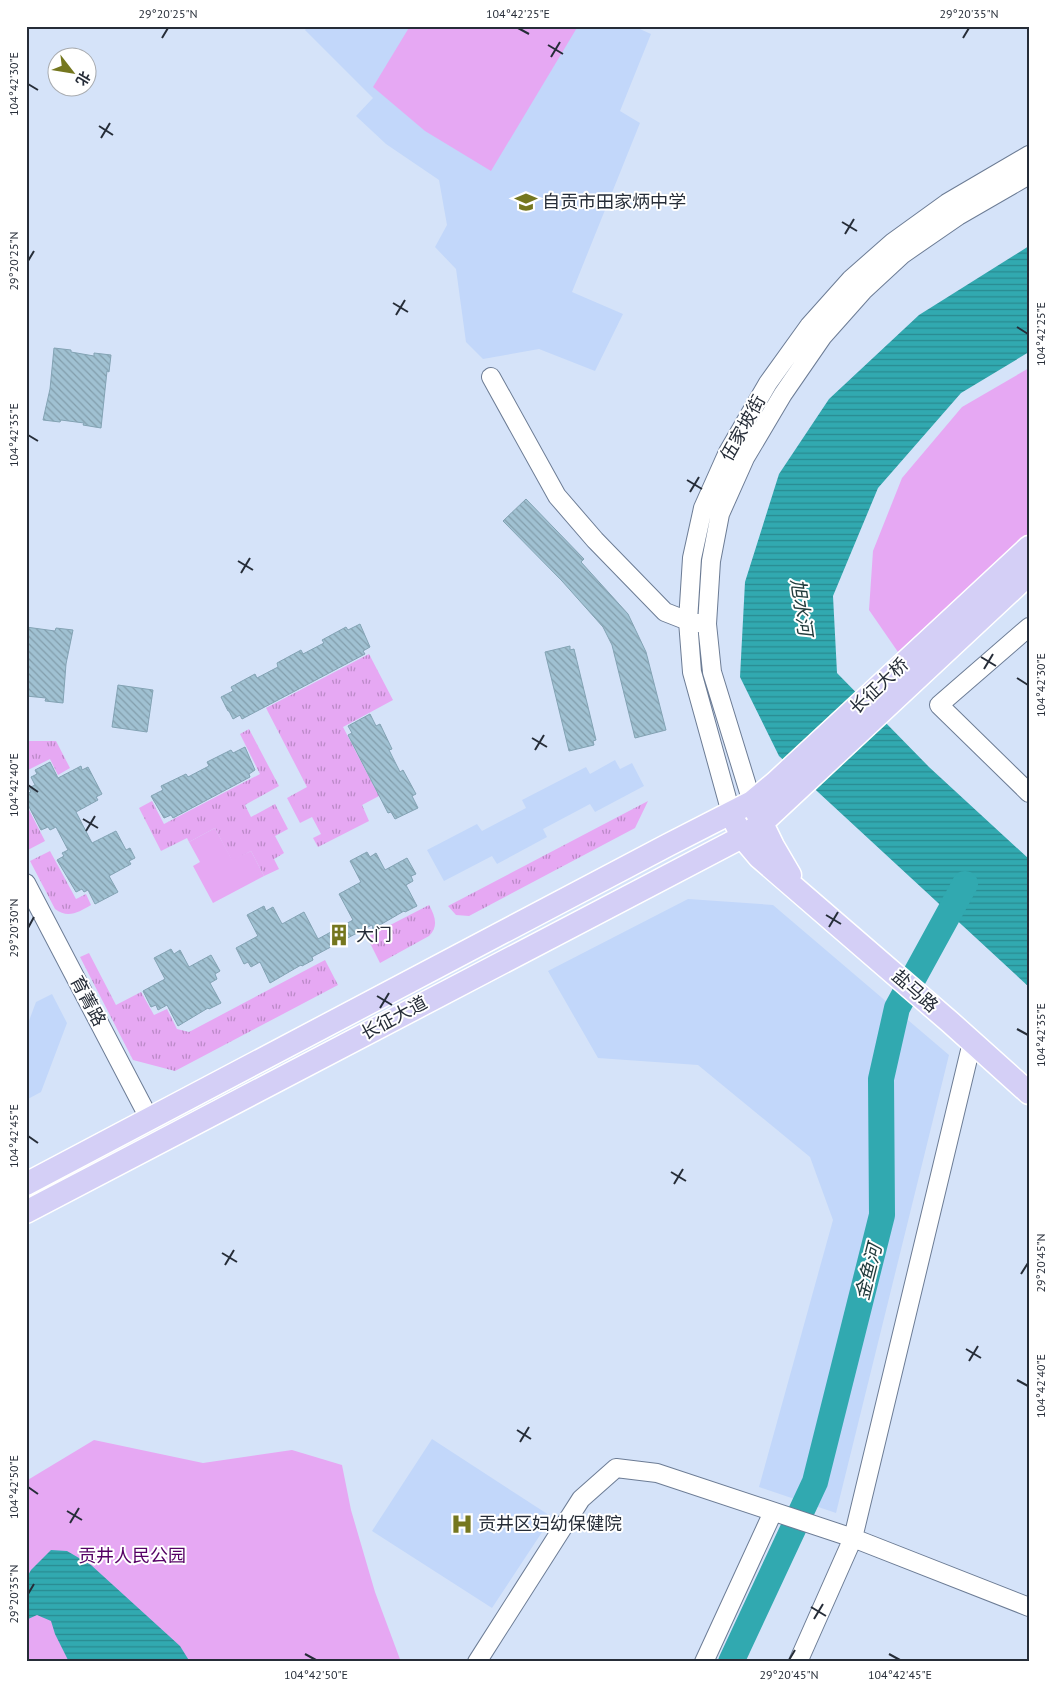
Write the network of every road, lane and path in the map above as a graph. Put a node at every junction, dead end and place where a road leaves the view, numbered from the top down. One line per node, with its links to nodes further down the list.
1 (1029, 155): 7 (street, 伍家坡街)
2 (1029, 175): 8 (street, 伍家坡街)
3 (491, 377): 7 (street)
4 (1029, 547): 6 (main road)
5 (1029, 574): 6 (main road)
6 (989, 598): 10 (main road, 长征大桥)
7 (688, 621): 8 (street); 13 (street, 伍家坡街)
8 (707, 624): 12 (street, 伍家坡街)
9 (1029, 627): 11 (street)
10 (782, 791): 12 (main road, 长征大道); 14 (main road, 长征大道)
11 (1029, 793)
12 (752, 802): 13 (main road, 长征大道); 14 (main road)
13 (731, 813): 15 (main road, 盐马路); 20 (main road, 长征大道)
14 (762, 823): 15 (main road, 长征大道); 17 (main road)
15 (742, 837): 17 (main road, 盐马路); 22 (main road, 长征大道)
16 (26, 883): 20 (street, 育菁路)
17 (800, 891): 18 (main road, 盐马路)
18 (972, 1042): 19 (main road, 盐马路); 24 (street)
19 (1029, 1093)
20 (150, 1120): 21 (main road, 长征大道)
21 (26, 1184)
22 (26, 1212)
23 (773, 1512): 24 (street); 26 (street); 27 (street)
24 (853, 1538): 25 (street); 28 (street)
25 (1029, 1607)
26 (477, 1662)
27 (704, 1662)
28 (798, 1662)

